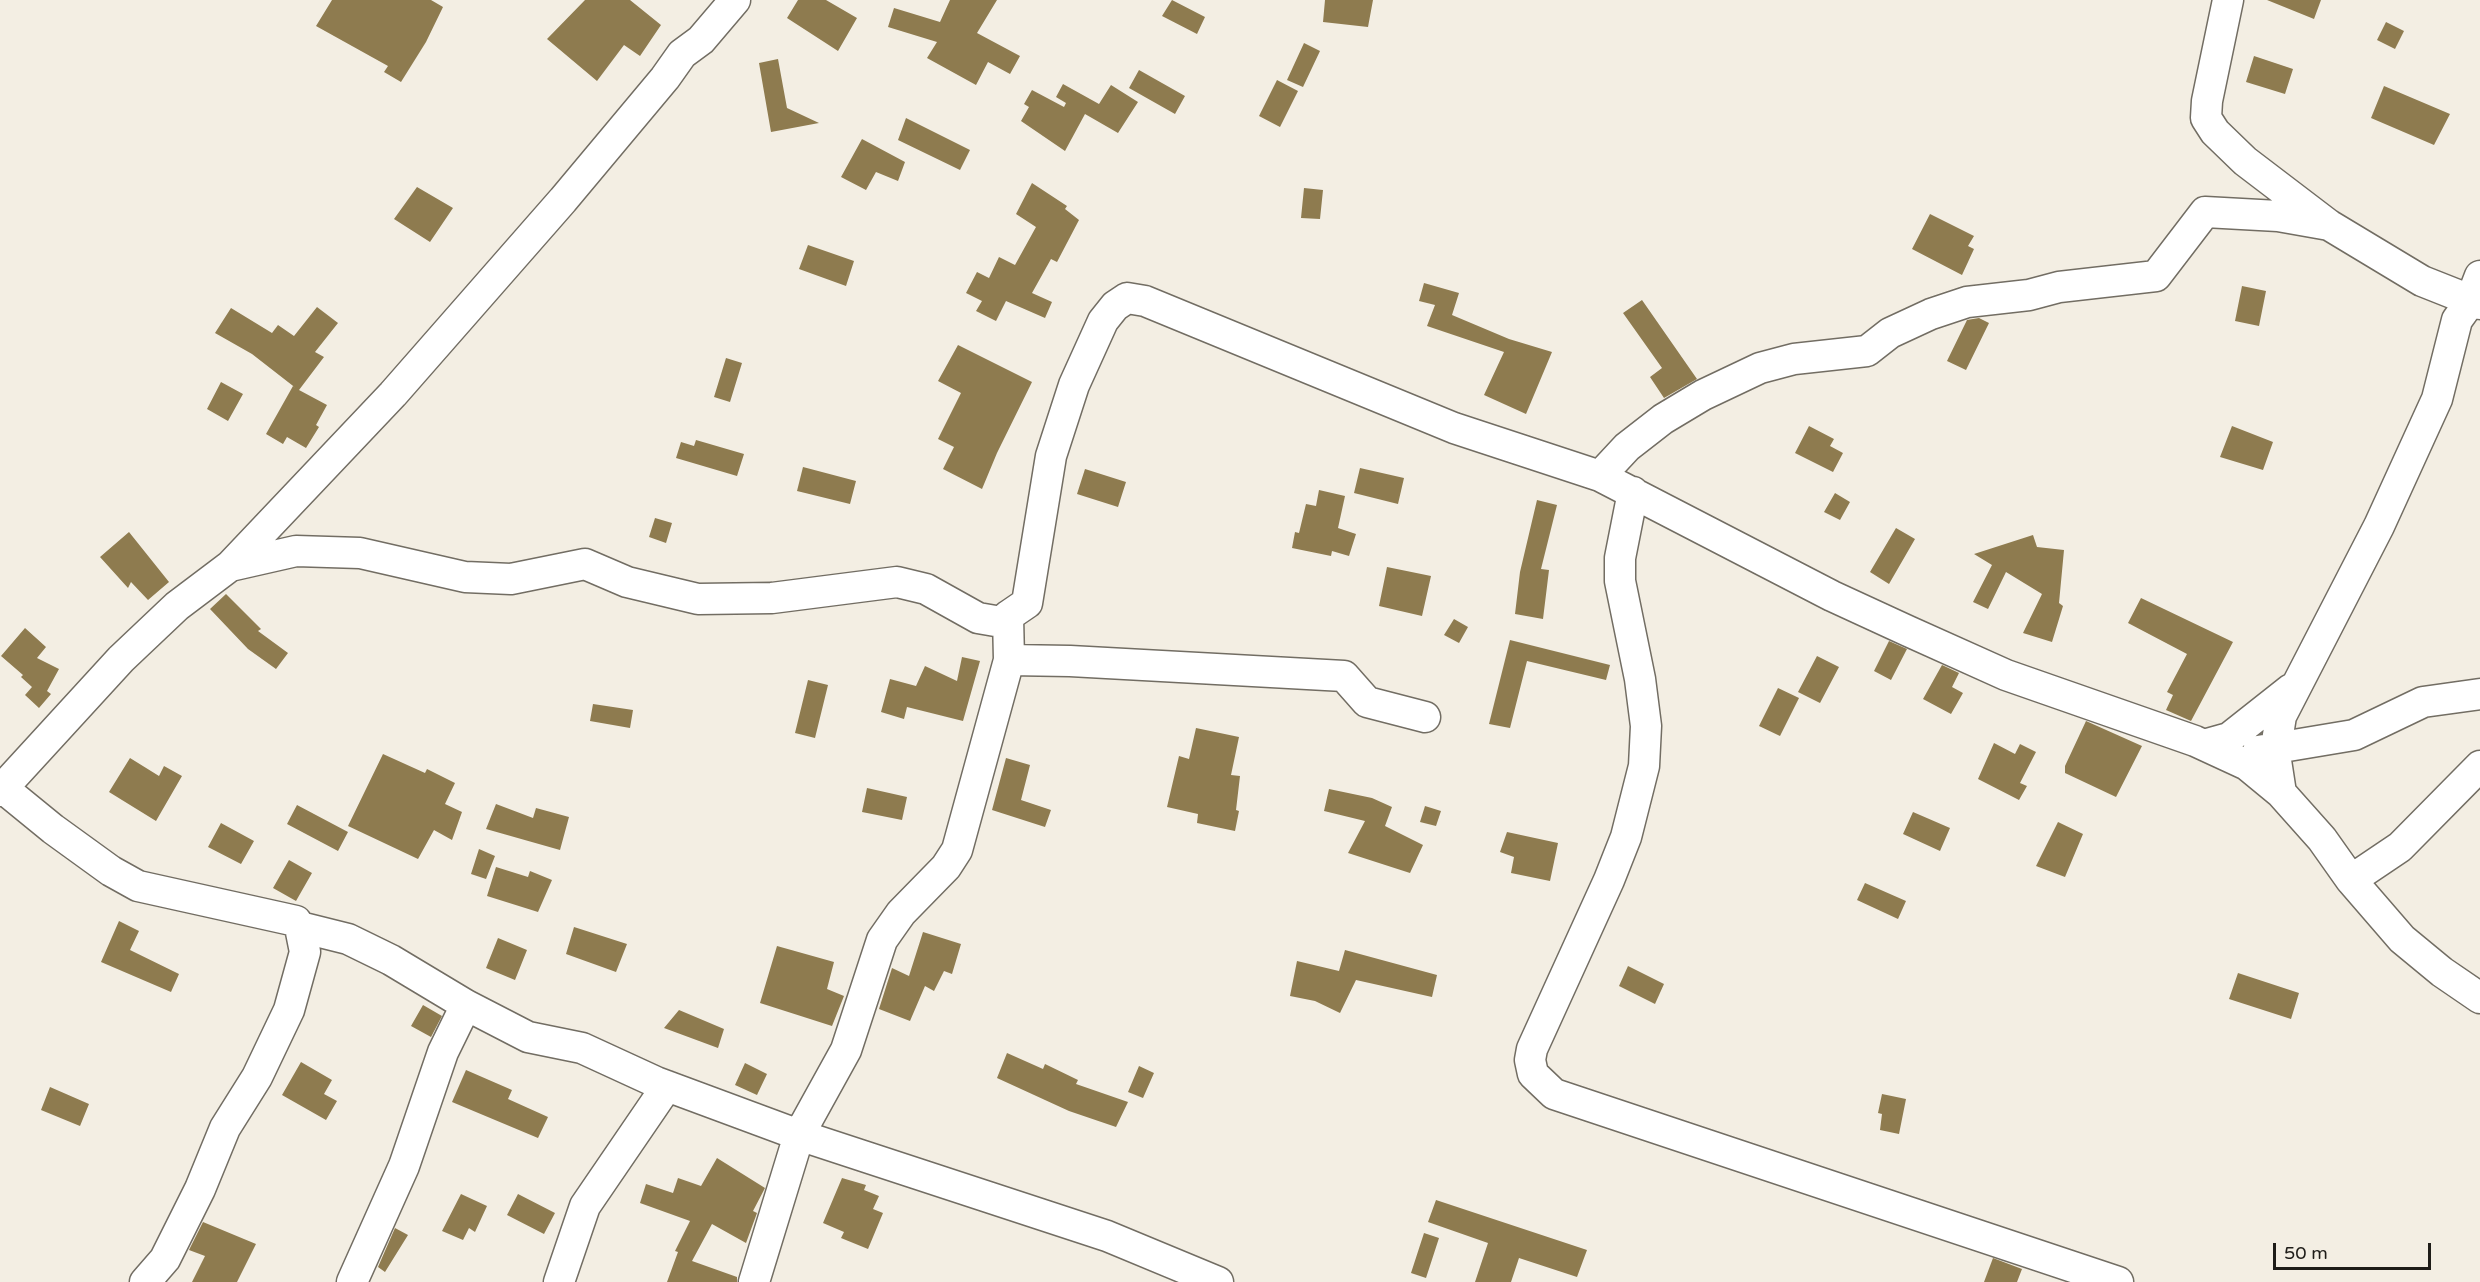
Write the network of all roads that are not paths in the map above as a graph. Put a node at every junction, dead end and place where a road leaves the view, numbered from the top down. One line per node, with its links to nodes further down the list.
1 (735, 0): 7 (street)
2 (2228, 0): 3 (street)
3 (2329, 225): 4 (street); 5 (street)
4 (2477, 294): 10 (street)
5 (1600, 476): 6 (street); 8 (street)
6 (1633, 492): 14 (street); 29 (street)
7 (230, 566): 8 (street); 16 (street)
8 (1008, 616): 9 (street)
9 (1009, 660): 12 (street); 23 (street)
10 (2296, 686): 13 (street); 14 (street)
11 (2480, 694): 13 (street)
12 (1425, 717)
13 (2276, 748): 14 (street); 17 (street)
14 (2216, 751): 17 (street)
15 (2480, 766): 18 (street)
16 (2, 790): 19 (street)
17 (2281, 793): 18 (street)
18 (2351, 880): 20 (street)
19 (300, 927): 21 (street); 24 (street)
20 (2480, 998)
21 (466, 1005): 22 (street); 25 (street)
22 (667, 1086): 23 (street); 26 (street)
23 (799, 1135): 27 (street); 28 (street)
24 (145, 1282)
25 (352, 1282)
26 (559, 1282)
27 (754, 1282)
28 (1218, 1282)
29 (2118, 1282)

